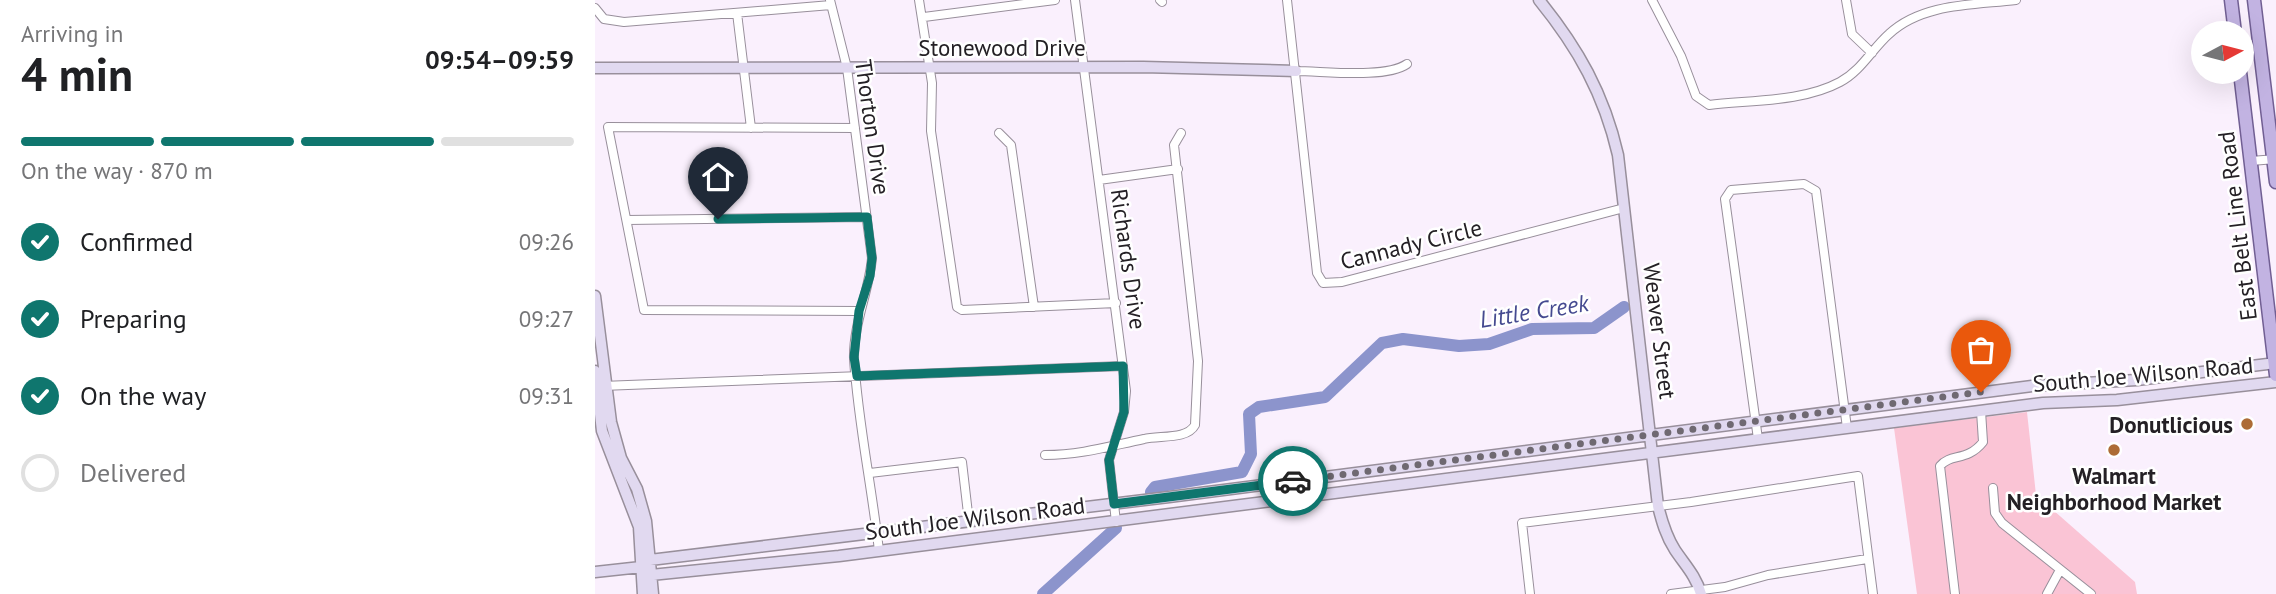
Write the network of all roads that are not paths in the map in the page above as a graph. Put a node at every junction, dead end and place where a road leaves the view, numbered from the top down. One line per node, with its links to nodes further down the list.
1 (919, 0): 15 (street)
2 (1055, 0): 15 (street)
3 (1075, 0): 22 (street, Richards Drive)
4 (1287, 0): 24 (street, Cannady Circle)
5 (1539, 0): 35 (main road, Weaver Street)
6 (1652, 0): 17 (street)
7 (1846, 0): 17 (street)
8 (2016, 0): 12 (street)
9 (2231, 0): 16 (main road)
10 (2255, 0): 30 (main road, East Belt Line Road)
11 (831, 3): 14 (street); 20 (street, Thorton Drive)
12 (1941, 4): 17 (street)
13 (595, 8): 14 (street)
14 (737, 13): 23 (street)
15 (924, 17): 21 (street)
16 (2234, 21)
17 (1872, 53)
18 (1407, 64): 24 (street, Stonewood Drive)
19 (595, 68): 23 (main road, Stonewood Drive)
20 (847, 68): 21 (main road, Stonewood Drive); 23 (main road, Stonewood Drive); 27 (street, Thorton Drive)
21 (930, 68): 22 (main road, Stonewood Drive); 40 (street)
22 (1083, 68): 24 (main road, Stonewood Drive); 33 (street, Richards Drive)
23 (743, 69): 26 (street)
24 (1296, 71): 35 (street, Cannady Circle)
25 (2241, 84): 31 (main road, East Belt Line Road)
26 (751, 128): 27 (street); 37 (street)
27 (855, 128): 36 (street, Thorton Drive)
28 (999, 133): 40 (street)
29 (1181, 133): 32 (street)
30 (2275, 159): 31 (street); 34 (main road, East Belt Line Road)
31 (2251, 161): 43 (main road, East Belt Line Road)
32 (1178, 169): 33 (street); 54 (street)
33 (1099, 180): 39 (street, Richards Drive)
34 (2276, 182)
35 (1624, 208): 52 (main road, Weaver Street)
36 (867, 217): 37 (street); 41 (street, Thorton Drive)
37 (627, 220): 41 (street)
38 (595, 296): 47 (main road)
39 (1116, 303): 40 (street); 42 (street, Richards Drive)
40 (1034, 307)
41 (859, 311): 45 (street, Thorton Drive)
42 (1123, 366): 45 (street); 54 (street, Richards Drive)
43 (2276, 367): 48 (main road, South Joe Wilson Road)
44 (595, 371): 47 (main road)
45 (857, 376): 47 (street); 57 (street, Thorton Drive)
46 (2276, 382): 49 (main road, South Joe Wilson Road)
47 (600, 386): 65 (main road); 67 (main road)
48 (1845, 410): 50 (main road, South Joe Wilson Road); 50 (street); 51 (street)
49 (1981, 411): 51 (main road, South Joe Wilson Road); 77 (street)
50 (1755, 422): 52 (main road, South Joe Wilson Road); 53 (street)
51 (1847, 428): 53 (main road, South Joe Wilson Road)
52 (1652, 435): 55 (main road, Weaver Street); 59 (main road, South Joe Wilson Road)
53 (1758, 439): 55 (main road, South Joe Wilson Road)
54 (1113, 448): 56 (street); 59 (street, Richards Drive)
55 (1654, 452): 60 (main road, Weaver Street); 62 (main road, South Joe Wilson Road)
56 (1045, 454)
57 (870, 473): 61 (street); 63 (street, Thorton Drive)
58 (1993, 488): 68 (street)
59 (1114, 504): 61 (main road, South Joe Wilson Road); 62 (street, Richards Drive)
60 (1658, 506): 66 (street); 71 (main road, Weaver Street); 74 (street)
61 (969, 522): 63 (main road, South Joe Wilson Road)
62 (1116, 522): 64 (main road, South Joe Wilson Road)
63 (877, 533): 64 (street, Thorton Drive); 65 (main road, South Joe Wilson Road)
64 (879, 551): 70 (main road, South Joe Wilson Road)
65 (650, 559): 67 (main road); 70 (main road)
66 (1867, 559): 71 (street); 76 (street)
67 (641, 567): 69 (main road); 70 (main road); 72 (main road)
68 (2060, 569): 78 (street); 79 (street)
69 (595, 572)
70 (651, 575): 73 (main road)
71 (1701, 592): 75 (street)
72 (643, 594)
73 (653, 594)
74 (1530, 594)
75 (1671, 594)
76 (1873, 594)
77 (1955, 594)
78 (2046, 594)
79 (2091, 594)

